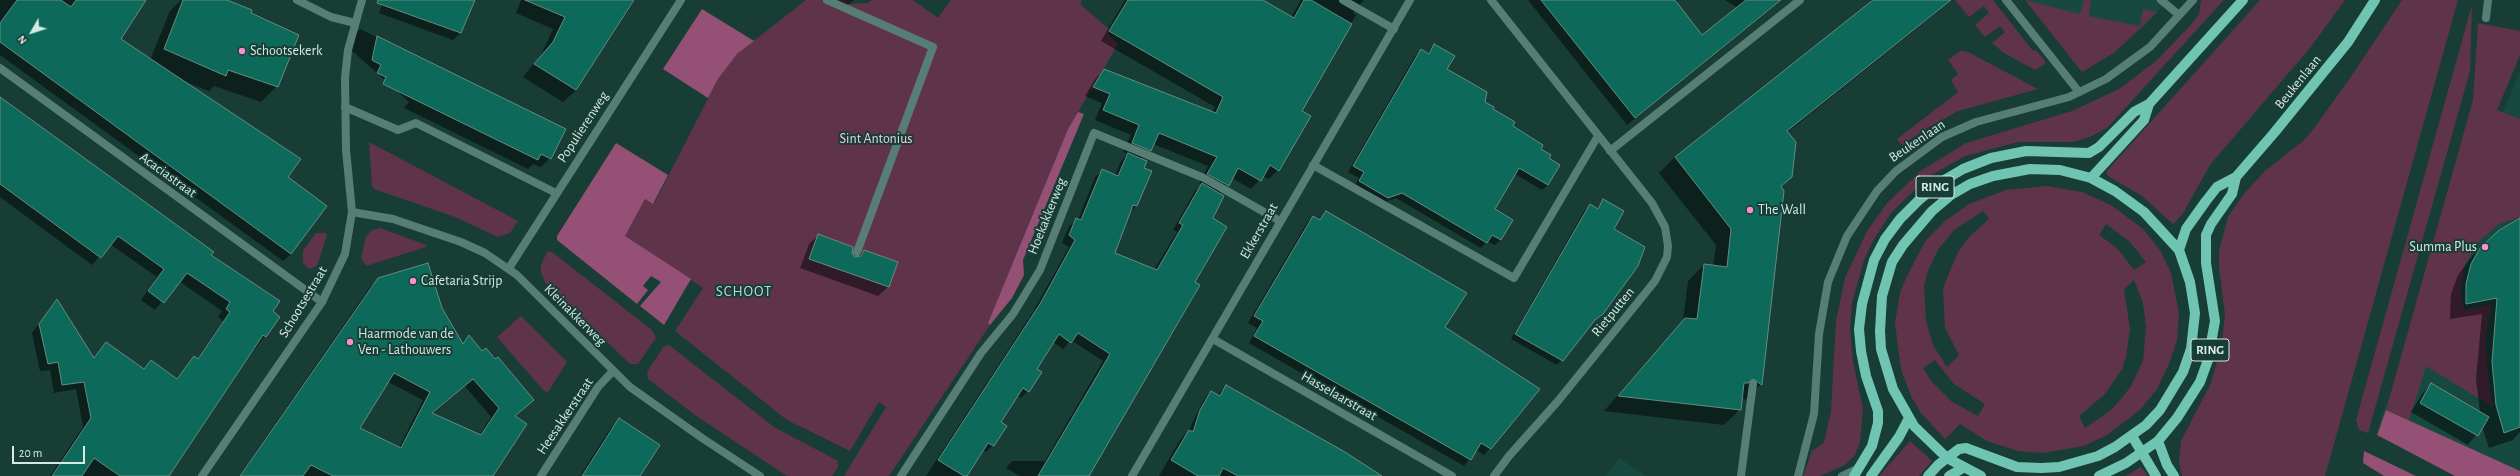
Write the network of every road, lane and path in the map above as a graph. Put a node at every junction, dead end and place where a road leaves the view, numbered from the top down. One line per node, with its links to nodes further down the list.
1 (297, 0): 17 (street)
2 (362, 0): 17 (street, Schootsestraat)
3 (681, 0): 28 (street, Populierenweg)
4 (827, 0): 32 (street)
5 (1343, 0): 18 (street)
6 (1410, 0): 18 (street, Ekkerstraat)
7 (1491, 0): 23 (street, Rietputten)
8 (1800, 0): 24 (street)
9 (2006, 0): 20 (street)
10 (2162, 0): 15 (street)
11 (2193, 0): 15 (street, Beukenlaan)
12 (2243, 0): 21 (main road, RING)
13 (2375, 0): 26 (main road, Beukenlaan / RING)
14 (2488, 0): 16 (street)
15 (2179, 15): 20 (street, Beukenlaan)
16 (2486, 18)
17 (355, 23): 22 (street, Schootsestraat)
18 (1394, 29): 25 (street, Ekkerstraat)
19 (0, 68): 34 (street, Acaciastraat)
20 (2079, 92): 53 (street, Beukenlaan)
21 (2149, 104): 27 (main road, RING); 44 (main road, RING)
22 (345, 107): 28 (street); 29 (street, Schootsestraat)
23 (1598, 136): 24 (street, Rietputten); 25 (street)
24 (1610, 150): 51 (street, Rietputten)
25 (1313, 165): 30 (street, Ekkerstraat)
26 (2236, 177): 31 (main road, Beukenlaan / RING); 40 (main road, Beukenlaan / RING)
27 (2091, 178): 31 (main road, RING); 38 (main road, RING)
28 (556, 193): 33 (street, Populierenweg)
29 (352, 212): 33 (street, Kleinakkerweg); 34 (street, Schootsestraat)
30 (1280, 221): 35 (street, Ekkerstraat); 48 (street, Hoekakkerweg)
31 (2179, 250): 39 (main road, RING)
32 (857, 252)
33 (509, 268): 36 (street, Kleinakkerweg)
34 (322, 302): 45 (street, Schootsestraat)
35 (1213, 339): 49 (street, Ekkerstraat); 50 (street, Hasselaarstraat)
36 (613, 371): 46 (street, Heesakkerstraat); 47 (street, Kleinakkerweg)
37 (1753, 384): 52 (street)
38 (1909, 418): 42 (main road, RING); 55 (main road)
39 (2132, 436): 41 (main road); 42 (main road, RING)
40 (2158, 441): 41 (main road, RING); 61 (main road)
41 (2142, 454): 59 (main road, RING); 60 (main road)
42 (1947, 458): 43 (main road, RING); 56 (main road, RING)
43 (1963, 468): 57 (main road); 58 (main road, RING)
44 (1857, 472): 54 (street)
45 (202, 476)
46 (541, 476)
47 (760, 476)
48 (901, 476)
49 (1132, 476)
50 (1452, 476)
51 (1494, 476)
52 (1742, 476)
53 (1798, 476)
54 (1842, 476)
55 (1871, 476)
56 (1928, 476)
57 (1950, 476)
58 (1981, 476)
59 (2099, 476)
60 (2156, 476)
61 (2174, 476)

